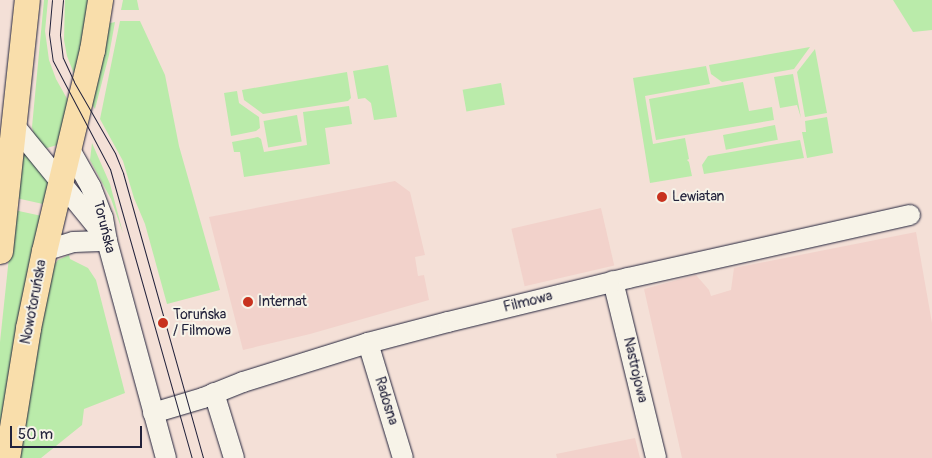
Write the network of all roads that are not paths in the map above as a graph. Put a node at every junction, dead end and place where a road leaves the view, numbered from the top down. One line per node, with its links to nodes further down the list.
1 (27, 0): 3 (main road)
2 (100, 0): 4 (main road)
3 (14, 125): 5 (street); 8 (main road)
4 (69, 148): 5 (main road, Nowotoruńska); 7 (street, Toruńska)
5 (60, 181): 7 (street); 9 (main road, Nowotoruńska)
6 (910, 215): 10 (street, Filmowa)
7 (107, 241): 9 (street); 13 (street, Toruńska)
8 (0, 251)
9 (44, 251): 14 (main road, Nowotoruńska)
10 (613, 281): 11 (street, Filmowa); 18 (street, Nastrojowa)
11 (368, 343): 12 (street, Filmowa); 17 (street, Radosna)
12 (214, 393): 13 (street, Filmowa); 16 (street)
13 (152, 413): 15 (street, Toruńska)
14 (7, 458)
15 (166, 458)
16 (234, 458)
17 (403, 458)
18 (656, 458)

